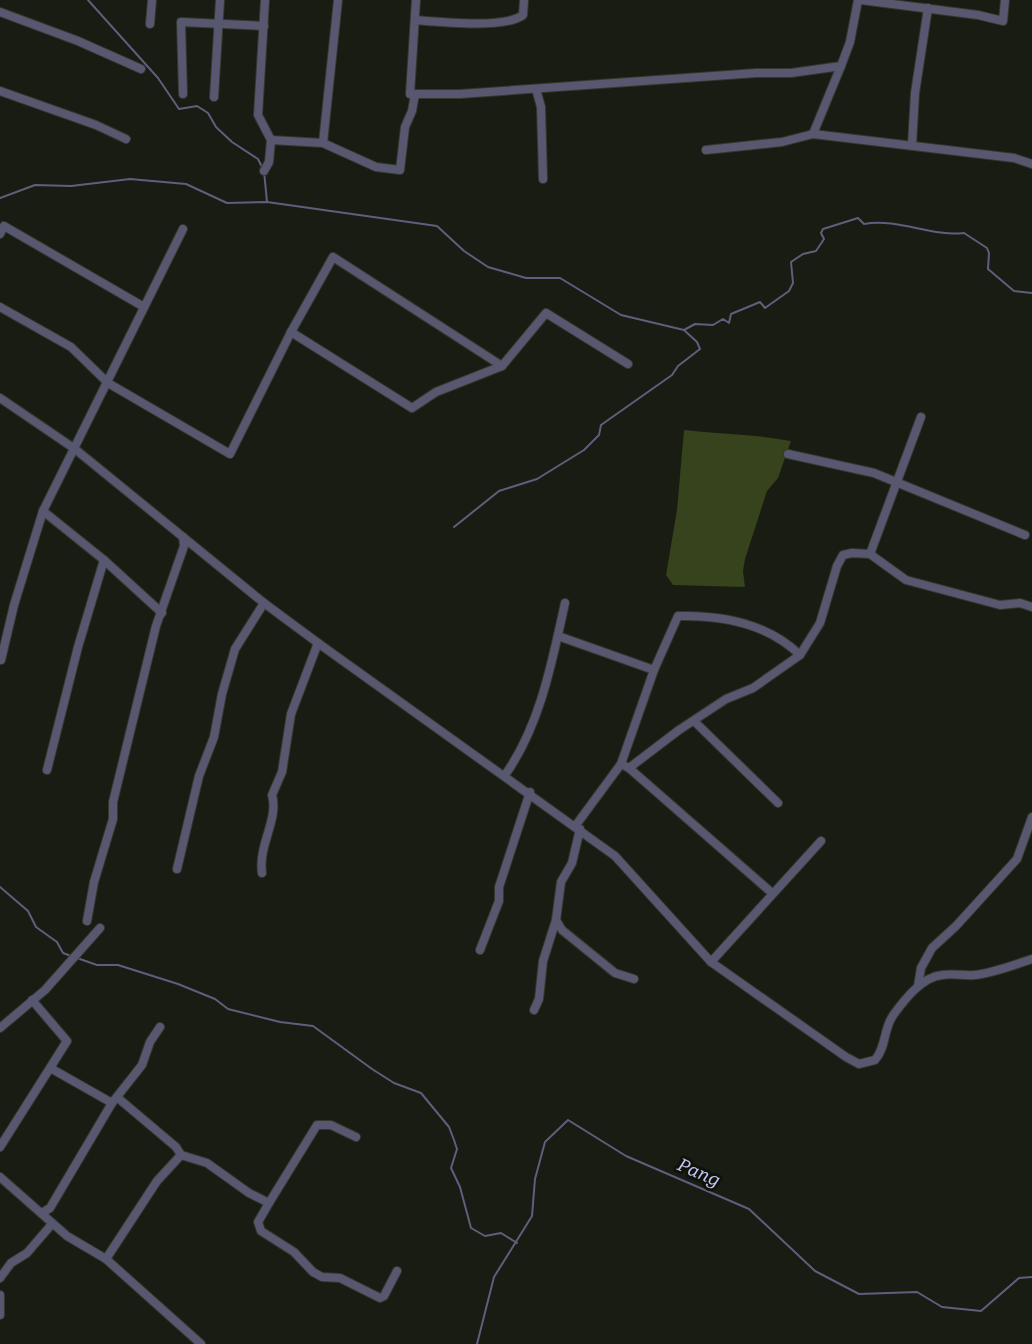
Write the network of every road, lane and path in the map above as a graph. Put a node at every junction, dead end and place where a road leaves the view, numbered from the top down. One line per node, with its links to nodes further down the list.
1 (152, 0): 13 (street)
2 (220, 0): 12 (street)
3 (265, 0): 14 (street)
4 (338, 0): 25 (street)
5 (416, 0): 11 (street)
6 (524, 0): 11 (street)
7 (860, 0): 9 (street); 15 (street)
8 (1005, 0): 9 (street)
9 (928, 8): 26 (street)
10 (0, 12): 16 (street)
11 (415, 20): 20 (street)
12 (219, 22): 14 (street); 19 (street); 21 (street)
13 (150, 24)
14 (264, 26): 24 (street)
15 (841, 66): 17 (street); 22 (street)
16 (141, 69)
17 (536, 89): 20 (street); 30 (street)
18 (0, 91): 23 (street)
19 (183, 94)
20 (415, 94): 25 (street)
21 (214, 97)
22 (813, 134): 26 (street); 27 (street)
23 (126, 139)
24 (271, 140): 25 (street); 29 (street)
25 (323, 143)
26 (912, 145): 28 (street)
27 (706, 150)
28 (1032, 164)
29 (264, 171)
30 (543, 179)
31 (183, 229): 34 (street)
32 (0, 234): 34 (street)
33 (0, 307): 38 (street)
34 (144, 307): 38 (street)
35 (291, 332): 37 (street); 37 (street); 38 (street)
36 (628, 363): 37 (street)
37 (502, 366)
38 (108, 383): 41 (street)
39 (0, 398): 41 (street)
40 (921, 417): 43 (street)
41 (75, 449): 44 (street); 46 (street)
42 (788, 454): 43 (street)
43 (896, 483): 45 (street); 47 (street)
44 (43, 511): 48 (street); 56 (street)
45 (1025, 535)
46 (183, 537): 49 (street); 52 (street)
47 (870, 554): 51 (street); 55 (street)
48 (104, 560): 52 (street); 60 (street)
49 (264, 603): 54 (street); 67 (street)
50 (565, 603): 53 (street)
51 (1032, 607)
52 (162, 613): 71 (street)
53 (558, 636): 57 (street); 61 (street)
54 (318, 643): 61 (street); 68 (street)
55 (800, 655): 57 (street); 58 (street)
56 (1, 660)
57 (654, 670): 59 (street)
58 (694, 721): 59 (street); 63 (street)
59 (625, 766): 65 (street); 69 (street)
60 (47, 770)
61 (505, 775): 62 (street)
62 (530, 792): 65 (street); 73 (street)
63 (778, 803)
64 (1032, 817): 77 (street)
65 (578, 827): 70 (street); 75 (street)
66 (821, 841): 69 (street)
67 (177, 869)
68 (262, 873)
69 (772, 893): 75 (street)
70 (556, 920): 76 (street); 79 (street)
71 (87, 921)
72 (100, 928): 78 (street)
73 (480, 950)
74 (1032, 959): 77 (street)
75 (711, 962): 77 (street)
76 (634, 979)
77 (918, 986)
78 (32, 1000): 81 (street); 82 (street)
79 (534, 1010)
80 (160, 1027): 83 (street)
81 (0, 1028)
82 (51, 1069): 83 (street); 85 (street)
83 (115, 1101): 86 (street); 89 (street)
84 (356, 1137): 88 (street)
85 (0, 1147)
86 (181, 1155): 88 (street); 91 (street)
87 (0, 1177): 89 (street)
88 (269, 1203): 92 (street)
89 (42, 1214): 90 (street)
90 (52, 1224): 91 (street); 93 (street)
91 (106, 1259): 96 (street)
92 (397, 1271)
93 (1, 1275)
94 (0, 1295): 95 (street)
95 (0, 1315)
96 (201, 1344)

